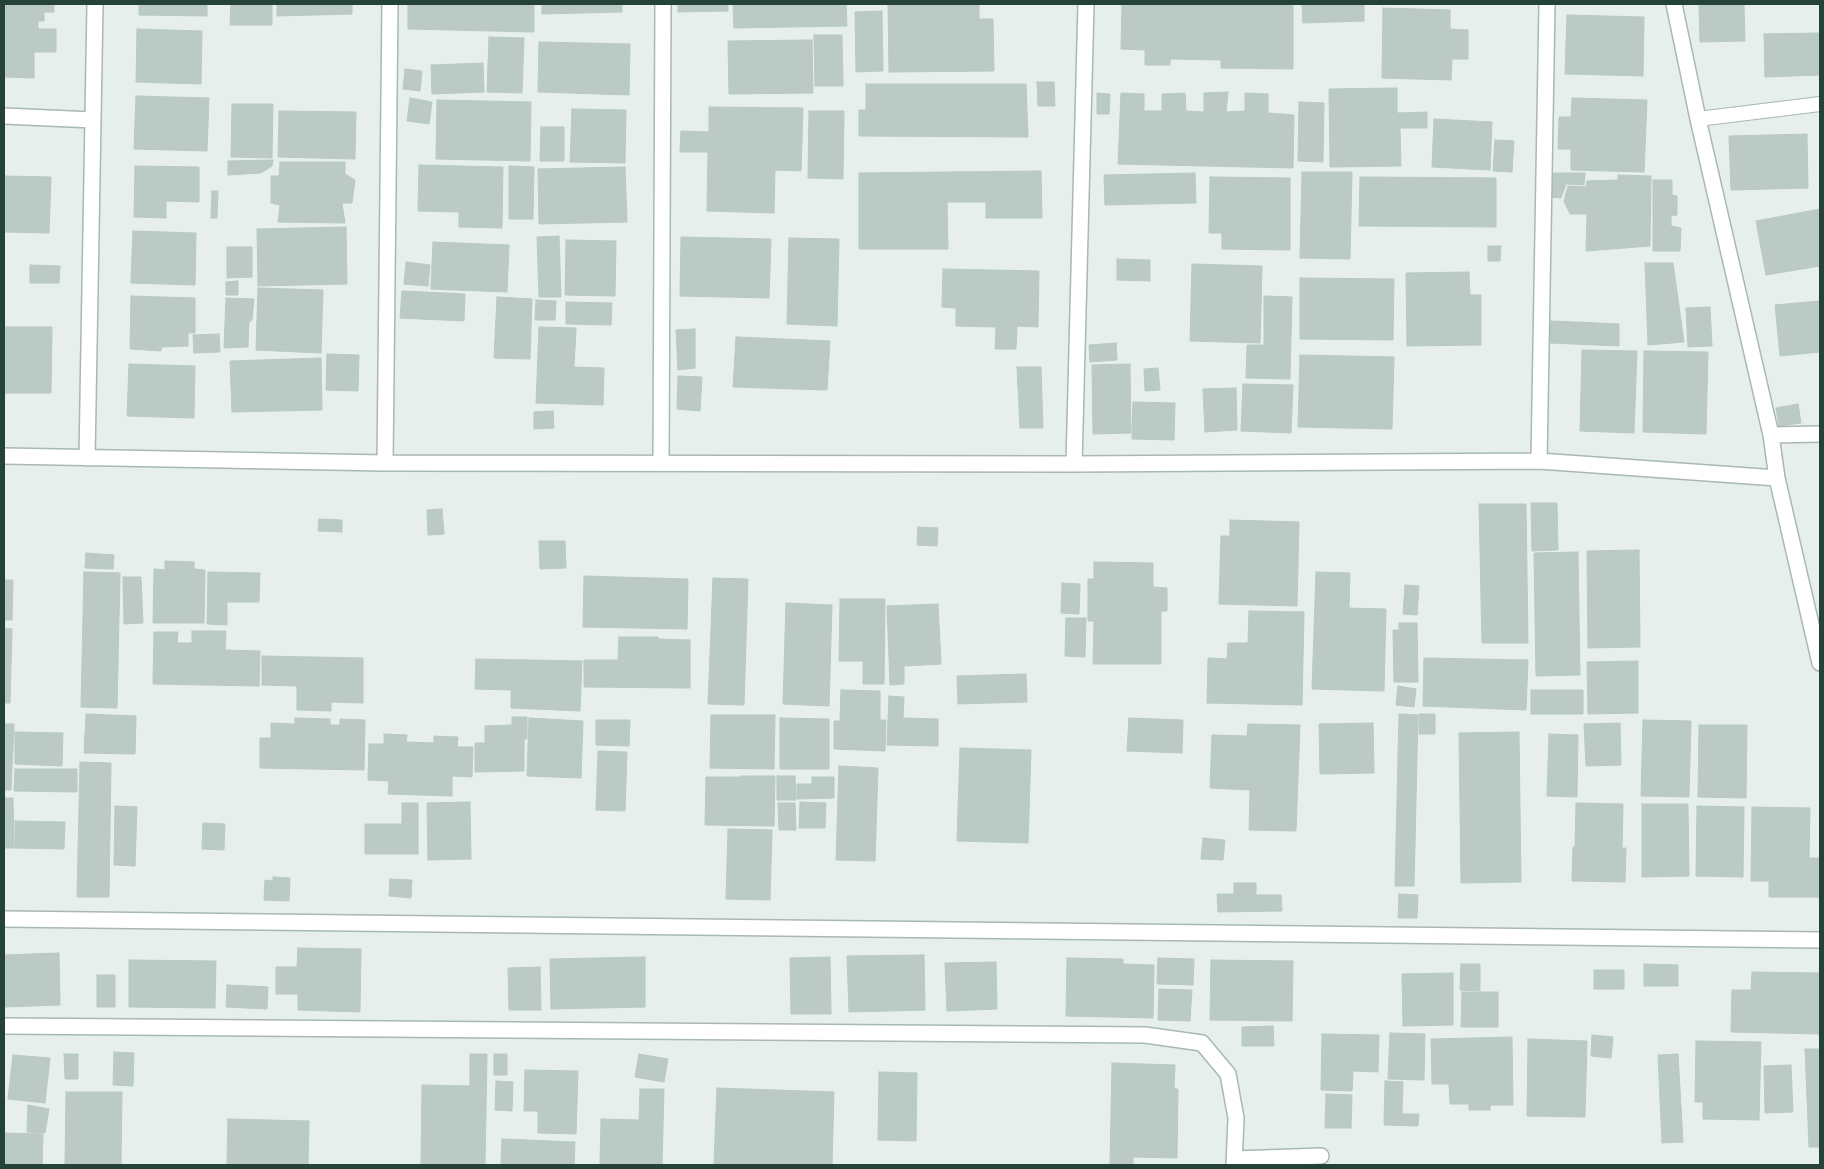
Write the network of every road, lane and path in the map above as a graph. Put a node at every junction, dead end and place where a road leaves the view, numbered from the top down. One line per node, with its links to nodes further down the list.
1 (95, 4): 10 (street)
2 (390, 4): 16 (street)
3 (663, 4): 17 (street)
4 (1086, 4): 18 (street)
5 (1547, 4): 15 (street)
6 (1674, 4): 9 (street)
7 (1820, 104): 9 (lane)
8 (4, 116): 10 (street)
9 (1698, 119): 12 (street)
10 (93, 120): 14 (street)
11 (1820, 434): 12 (street)
12 (1771, 435): 19 (street)
13 (4, 456): 14 (street)
14 (87, 458): 16 (street)
15 (1539, 462): 18 (street); 19 (street)
16 (385, 463): 17 (street)
17 (661, 463): 18 (street)
18 (1074, 464)
19 (1777, 478): 20 (street)
20 (1820, 663)
21 (4, 919): 22 (street)
22 (1820, 940)
23 (4, 1026): 25 (street)
24 (1321, 1156): 25 (street)
25 (1234, 1162)

